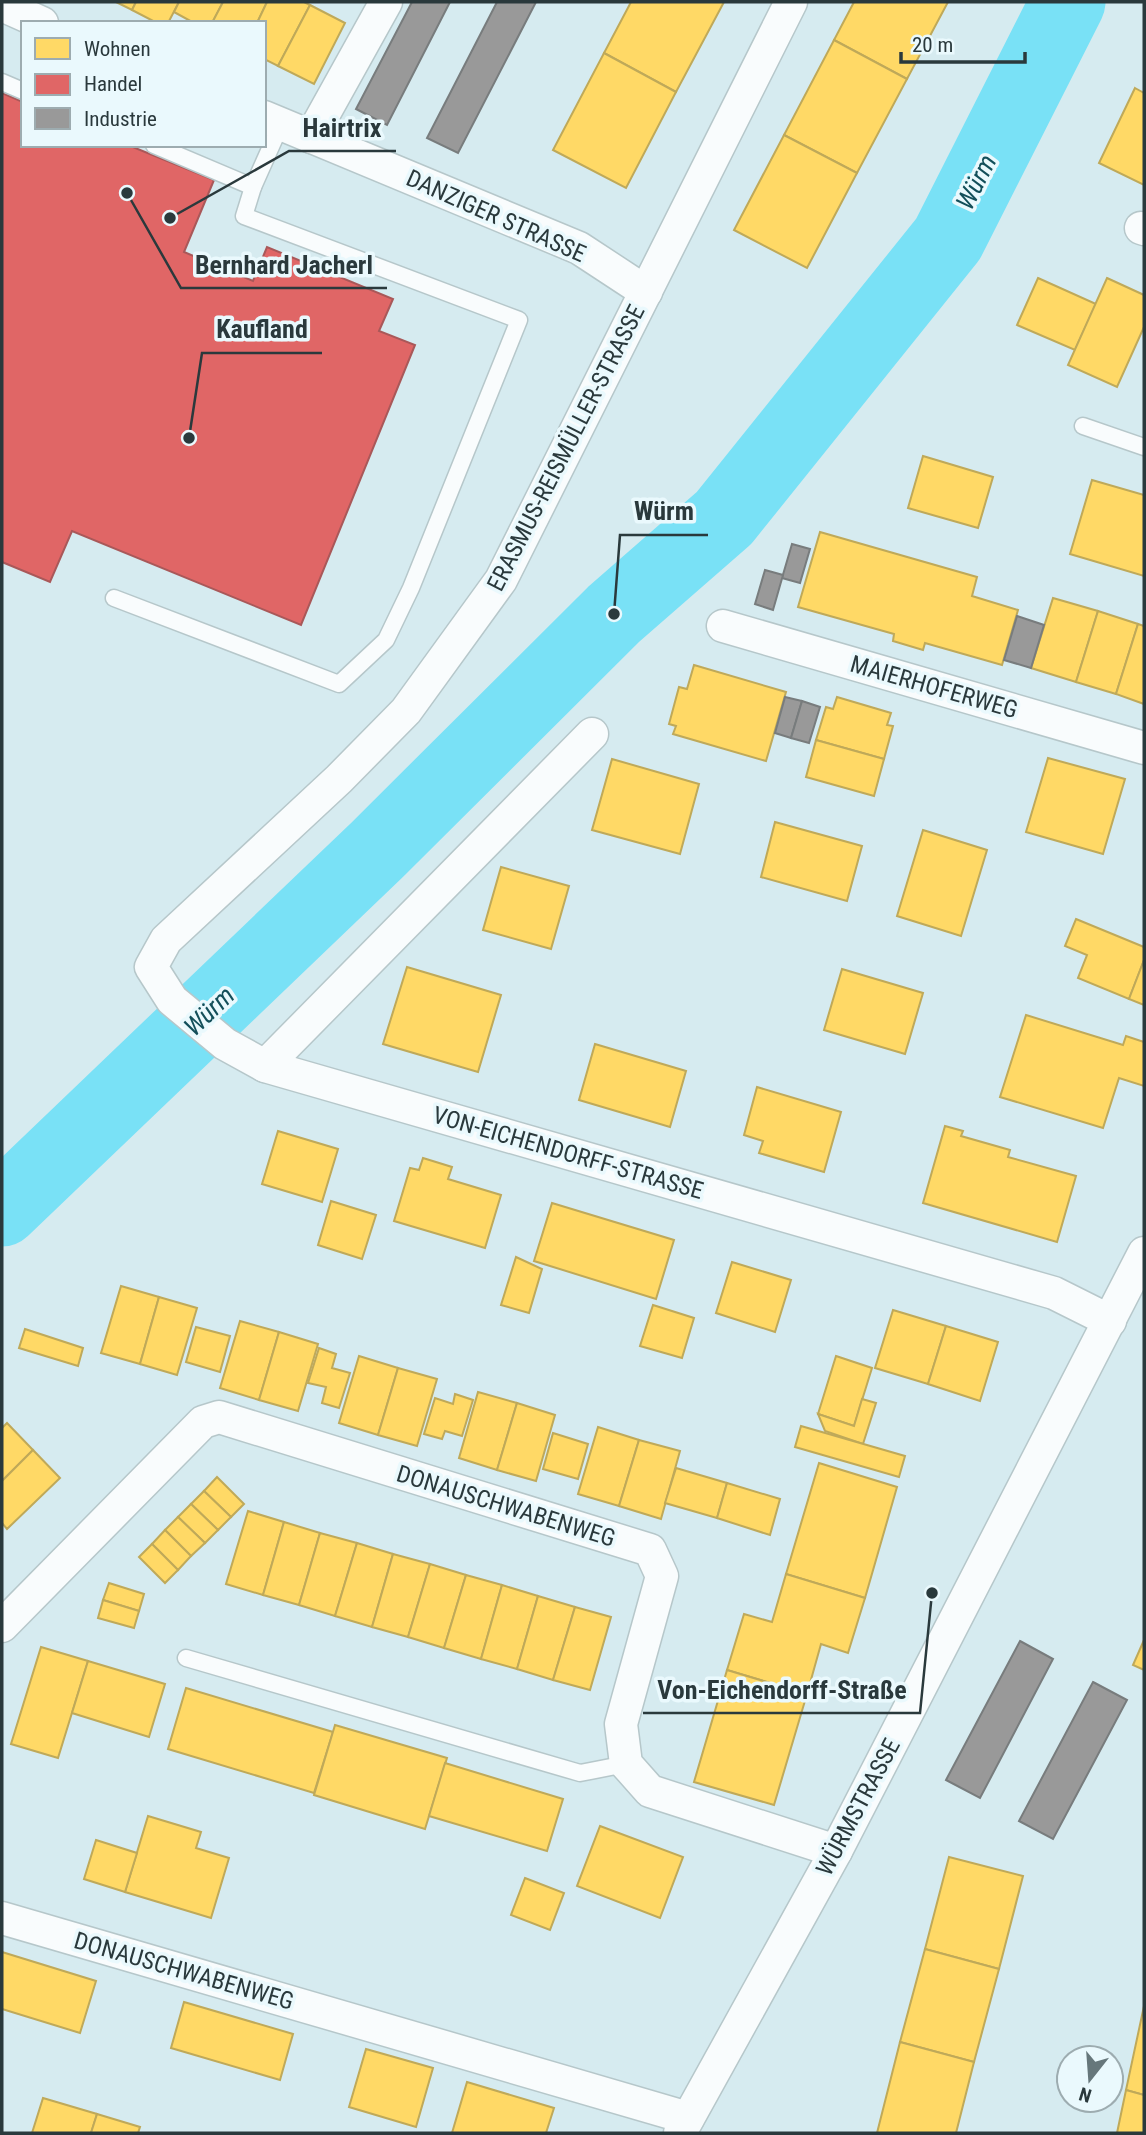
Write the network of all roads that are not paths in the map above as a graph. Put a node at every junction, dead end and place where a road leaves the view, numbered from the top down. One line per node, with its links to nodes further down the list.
1 (386, 2): 8 (street)
2 (791, 2): 13 (street, ERASMUS-REISMÜLLER-STRASSE)
3 (2, 5): 4 (street)
4 (38, 21)
5 (2, 82): 6 (lane)
6 (21, 90)
7 (272, 120): 8 (street, DANZIGER STRASSE); 9 (lane)
8 (311, 137): 13 (street, DANZIGER STRASSE)
9 (266, 141)
10 (159, 147): 12 (lane)
11 (264, 147): 12 (lane)
12 (253, 187): 16 (lane)
13 (646, 292): 20 (street, ERASMUS-REISMÜLLER-STRASSE)
14 (1083, 426): 15 (lane)
15 (1144, 447)
16 (114, 598)
17 (723, 626): 19 (street, MAIERHOFERWEG)
18 (592, 734): 21 (street)
19 (1144, 748)
20 (172, 1000): 21 (street, VON-EICHENDORFF-STRASSE)
21 (264, 1066): 23 (street, VON-EICHENDORFF-STRASSE)
22 (1144, 1253): 23 (street, WÜRMSTRASSE)
23 (1110, 1321): 27 (street, WÜRMSTRASSE)
24 (2, 1626): 26 (street, DONAUSCHWABENWEG)
25 (186, 1658): 26 (lane)
26 (626, 1764): 27 (street)
27 (836, 1851): 29 (street, WÜRMSTRASSE)
28 (2, 1918): 29 (street, DONAUSCHWABENWEG)
29 (684, 2125)

